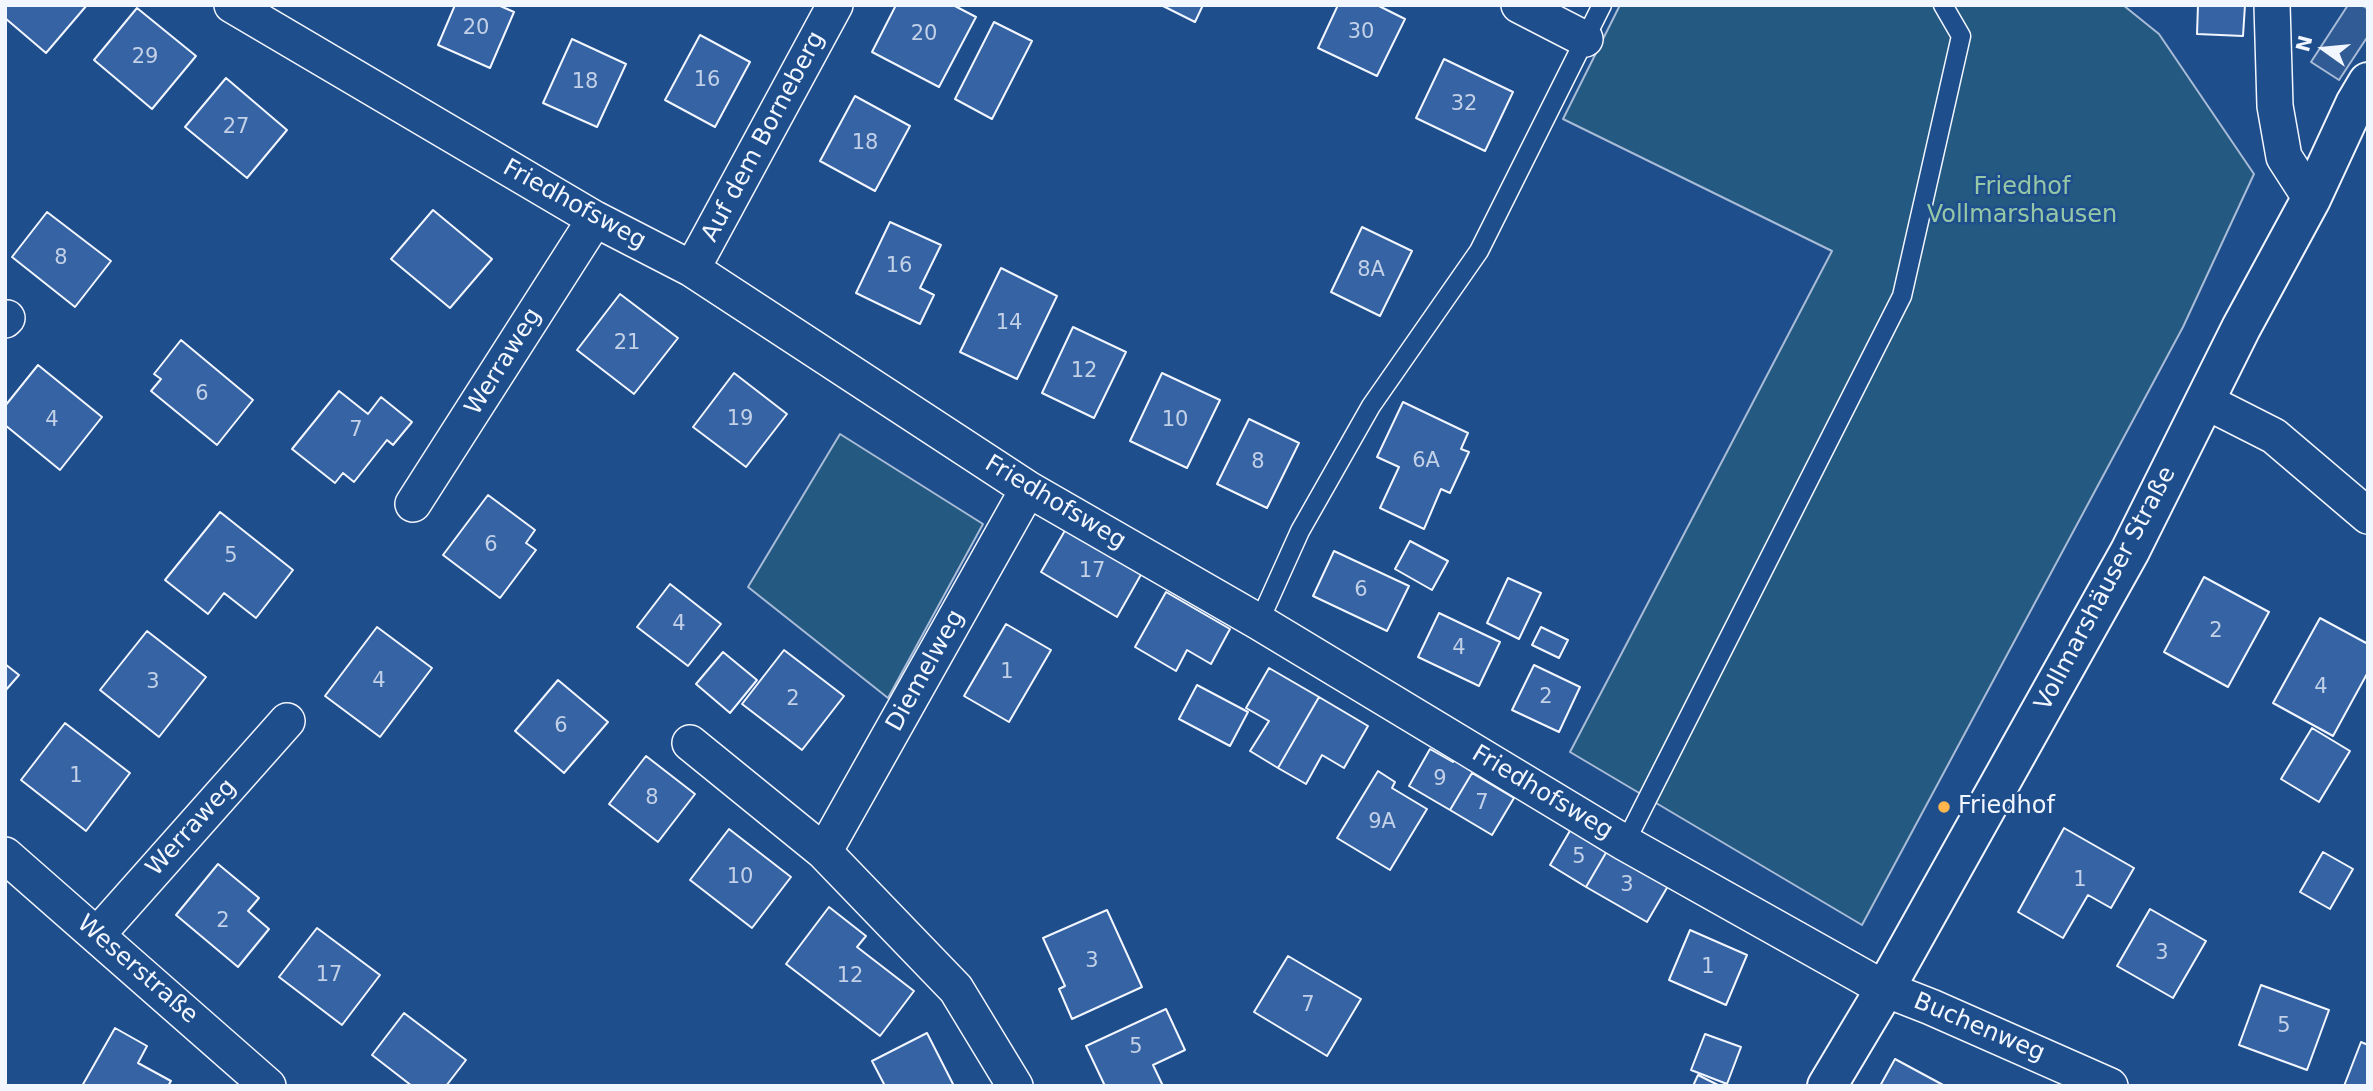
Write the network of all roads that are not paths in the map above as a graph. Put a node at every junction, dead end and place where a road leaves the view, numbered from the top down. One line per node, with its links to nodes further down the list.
1 (232, 5): 10 (street, Friedhofsweg)
2 (835, 5): 11 (street, Auf dem Borneberg)
3 (1519, 5): 7 (street)
4 (1602, 5): 7 (lane)
5 (1943, 5): 19 (lane)
6 (2273, 5): 9 (street)
7 (1585, 39): 16 (lane)
8 (2368, 82): 9 (main road, Vollmarshäuser Straße)
9 (2311, 199): 12 (main road, Vollmarshäuser Straße)
10 (595, 219): 11 (street, Friedhofsweg); 14 (street, Werraweg)
11 (692, 269): 13 (street, Friedhofsweg)
12 (2205, 401): 15 (street); 23 (main road, Vollmarshäuser Straße)
13 (1028, 489): 16 (street, Friedhofsweg); 20 (street, Diemelweg)
14 (414, 504)
15 (2368, 516)
16 (1259, 622): 19 (street, Friedhofsweg)
17 (287, 721): 22 (street, Werraweg)
18 (690, 743): 20 (street)
19 (1625, 843): 23 (street, Friedhofsweg)
20 (824, 852): 25 (street)
21 (5, 855): 22 (street, Weserstraße)
22 (97, 935): 24 (street, Weserstraße)
23 (1885, 989): 26 (main road, Vollmarshäuser Straße); 27 (street, Buchenweg)
24 (268, 1086)
25 (1015, 1086)
26 (1827, 1086)
27 (2110, 1086)

